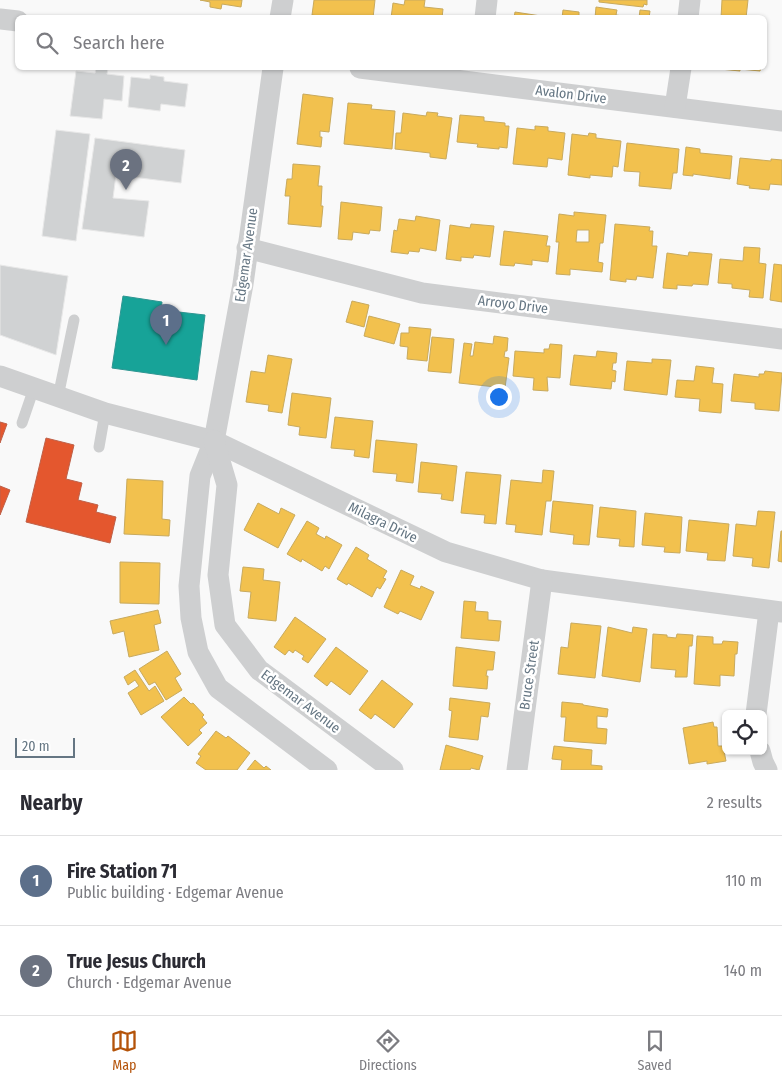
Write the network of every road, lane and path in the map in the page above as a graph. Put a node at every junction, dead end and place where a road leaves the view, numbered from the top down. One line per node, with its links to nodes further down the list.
1 (282, 0): 4 (street)
2 (487, 0): 5 (street)
3 (690, 0): 6 (street)
4 (280, 15)
5 (485, 15)
6 (688, 15)
7 (0, 19): 8 (street)
8 (15, 21)
9 (273, 70): 15 (street, Edgemar Avenue)
10 (393, 70): 12 (street, Avalon Drive)
11 (681, 70): 13 (street)
12 (477, 75): 13 (street, Avalon Drive)
13 (675, 107): 14 (street, Avalon Drive)
14 (782, 121)
15 (247, 248): 17 (street, Arroyo Drive); 23 (street, Edgemar Avenue)
16 (74, 320): 20 (lane)
17 (782, 339)
18 (0, 376): 19 (street, Milagra Drive)
19 (34, 388): 20 (street, Milagra Drive); 22 (lane)
20 (58, 396): 21 (street, Milagra Drive)
21 (105, 413): 23 (street, Milagra Drive); 24 (lane)
22 (22, 423)
23 (214, 441): 25 (street, Milagra Drive); 29 (street, Edgemar Avenue); 30 (street, Edgemar Avenue)
24 (99, 447)
25 (542, 580): 26 (street, Milagra Drive); 31 (street, Bruce Street)
26 (775, 611): 27 (street)
27 (757, 710)
28 (761, 755): 32 (street)
29 (327, 770)
30 (393, 770)
31 (516, 770)
32 (767, 770)

